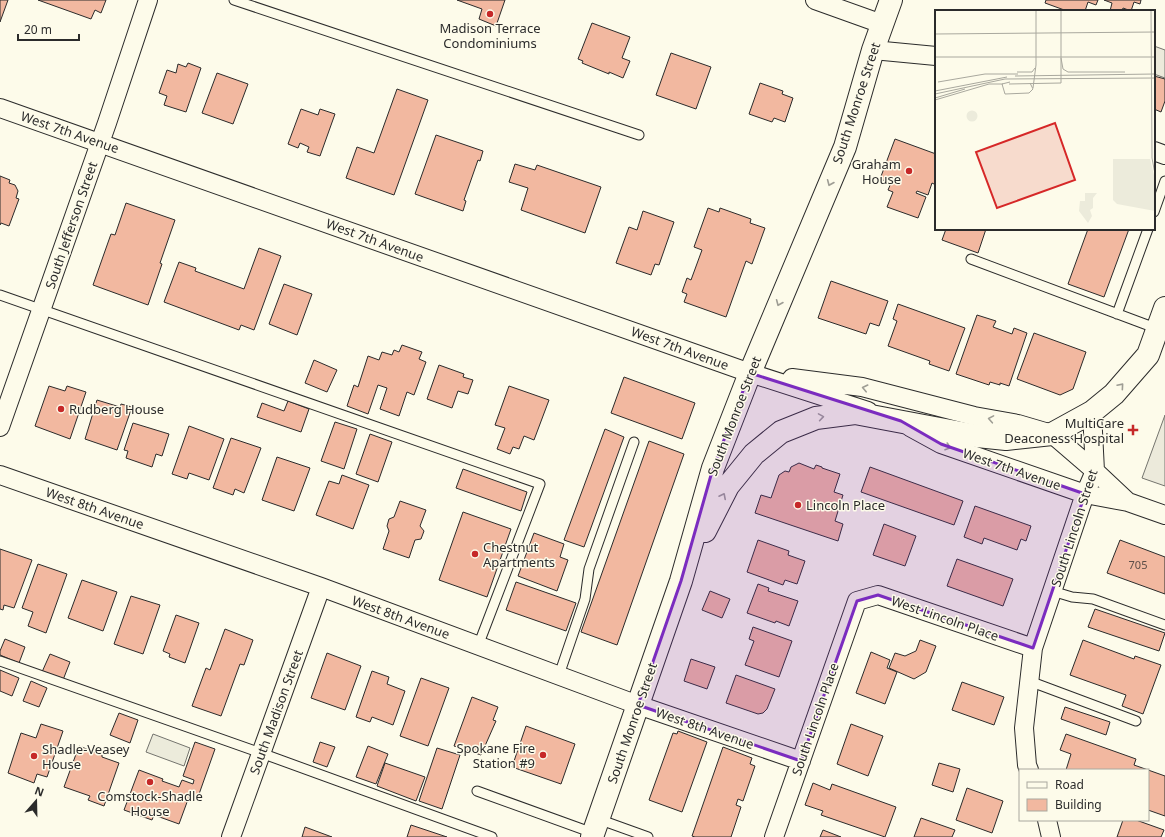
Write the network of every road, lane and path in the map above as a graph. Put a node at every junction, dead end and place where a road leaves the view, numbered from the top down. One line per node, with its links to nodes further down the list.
1 (148, 0): 10 (street, South Jefferson Street)
2 (234, 0): 9 (lane)
3 (815, 0): 5 (street)
4 (891, 0): 5 (street, South Monroe Street)
5 (882, 24): 6 (street, South Monroe Street)
6 (873, 50): 7 (street); 22 (street, South Monroe Street, one-way to 22)
7 (935, 56)
8 (0, 108): 10 (street, West 7th Avenue)
9 (639, 135)
10 (100, 143): 19 (street, South Jefferson Street); 22 (street, West 7th Avenue)
11 (1155, 151): 12 (street)
12 (1165, 155)
13 (1165, 181): 14 (lane)
14 (1155, 209)
15 (1148, 230): 20 (lane)
16 (971, 259): 20 (lane)
17 (0, 295): 19 (lane)
18 (1165, 308): 21 (street)
19 (41, 310): 25 (street, South Jefferson Street); 38 (lane)
20 (1117, 314): 21 (lane)
21 (1158, 329): 23 (street, one-way to 21)
22 (750, 373): 24 (street, West 7th Avenue); 26 (street, West 7th Avenue, one-way to 22); 33 (street, South Monroe Street)
23 (1092, 412): 26 (street, West 7th Avenue); 28 (street, South Lincoln Street)
24 (901, 421): 26 (street, West 7th Avenue); 30 (street, West 7th Avenue, one-way to 30); 33 (street, West 7th Avenue, one-way to 24)
25 (0, 427)
26 (1052, 434): 28 (street, West 7th Avenue)
27 (634, 442): 41 (lane)
28 (1095, 471): 30 (street, South Lincoln Street); 31 (street, West 7th Avenue)
29 (0, 475): 34 (street, West 8th Avenue)
30 (1085, 494): 31 (street, West 7th Avenue); 35 (street, South Lincoln Street)
31 (1128, 502): 32 (street, West 7th Avenue)
32 (1165, 515)
33 (680, 581): 43 (street, South Monroe Street)
34 (321, 587): 38 (street, West 8th Avenue); 45 (street, South Madison Street)
35 (1052, 591): 37 (lane); 39 (street, South Lincoln Street)
36 (857, 600): 39 (street, West Lincoln Place); 46 (street, South Lincoln Place)
37 (1165, 625)
38 (478, 646): 41 (street, West 8th Avenue)
39 (1033, 648): 42 (street, South Lincoln Street)
40 (0, 661): 45 (lane)
41 (559, 675): 43 (street, West 8th Avenue)
42 (1030, 681): 44 (lane); 47 (street, South Lincoln Street)
43 (638, 705): 46 (street, West 8th Avenue); 50 (street, South Monroe Street)
44 (1136, 721)
45 (261, 753): 51 (street, South Madison Street); 52 (lane)
46 (800, 761): 54 (street, South Lincoln Place)
47 (1029, 769)
48 (477, 791): 50 (lane)
49 (1047, 821): 55 (street)
50 (595, 830): 53 (lane)
51 (231, 837)
52 (492, 837)
53 (648, 837)
54 (774, 837)
55 (1051, 837)

